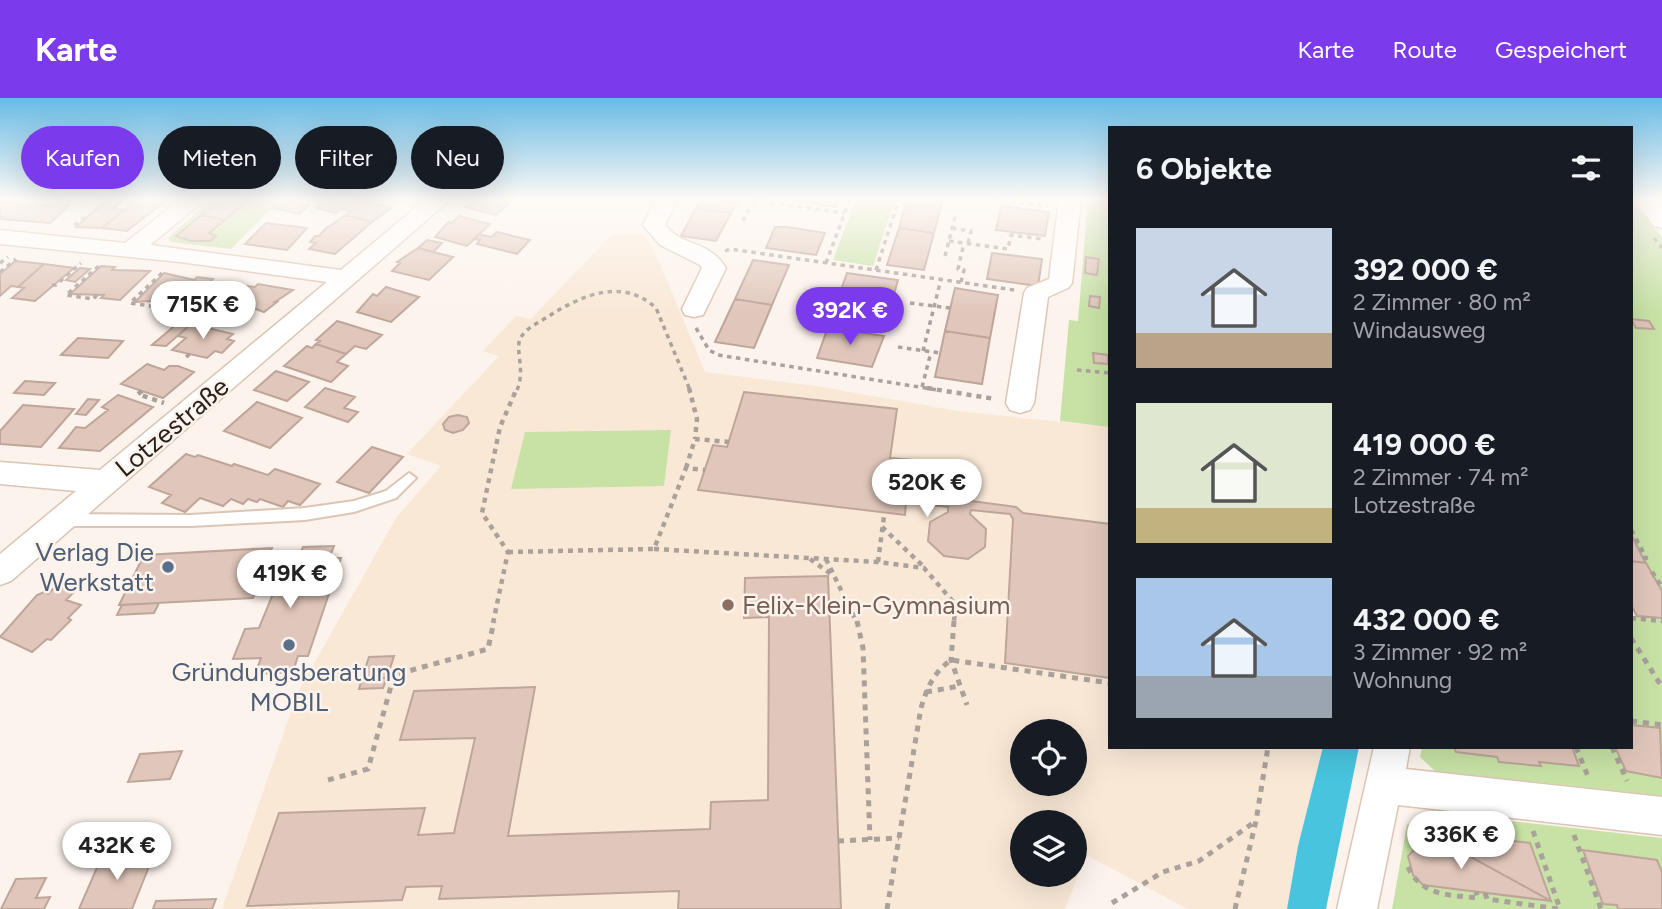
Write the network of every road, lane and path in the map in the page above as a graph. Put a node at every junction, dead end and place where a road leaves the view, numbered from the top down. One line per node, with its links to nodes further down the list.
1 (0, 237): 15 (street)
2 (135, 237): 15 (street)
3 (396, 237): 21 (street, Lotzestraße)
4 (661, 237): 31 (street)
5 (836, 237): 19 (path)
6 (887, 237): 20 (path)
7 (950, 237): 12 (path)
8 (969, 237): 14 (path)
9 (1011, 237): 14 (path)
10 (1025, 237): 13 (path)
11 (1066, 237): 13 (street)
12 (949, 241): 14 (path); 18 (path)
13 (1065, 242): 25 (street)
14 (966, 243): 23 (path)
15 (117, 248): 17 (street); 24 (path); 26 (path)
16 (730, 249): 19 (path)
17 (180, 255): 21 (street); 27 (path)
18 (945, 256)
19 (826, 263): 20 (path)
20 (876, 270): 22 (path)
21 (347, 279): 48 (street, Lotzestraße)
22 (941, 279): 23 (path); 29 (path)
23 (961, 282): 25 (path)
24 (52, 285)
25 (1035, 293): 40 (street)
26 (97, 295)
27 (162, 303)
28 (910, 303): 29 (path)
29 (934, 306): 30 (path); 33 (path)
30 (950, 308)
31 (694, 309): 38 (path)
32 (898, 347): 33 (path)
33 (923, 351): 34 (path)
34 (930, 352): 35 (path); 38 (path)
35 (940, 353)
36 (1077, 370): 37 (path)
37 (1108, 373)
38 (922, 387): 40 (path)
39 (142, 391): 41 (path)
40 (1020, 403)
41 (172, 406)
42 (695, 439): 43 (path); 44 (path); 54 (path)
43 (729, 442)
44 (686, 468): 45 (path); 53 (path)
45 (705, 470)
46 (0, 473): 48 (street)
47 (409, 478): 50 (lane)
48 (106, 482): 50 (street, Lotzestraße)
49 (884, 516): 51 (path)
50 (62, 520): 60 (street, Lotzestraße)
51 (882, 527): 58 (path); 59 (path)
52 (1633, 534): 56 (path)
53 (654, 549): 54 (path); 55 (path)
54 (508, 552): 77 (path)
55 (808, 558): 57 (path); 62 (path)
56 (1643, 558)
57 (826, 559): 58 (path); 62 (path)
58 (878, 562): 59 (path)
59 (924, 568): 67 (path)
60 (0, 572)
61 (1652, 572): 63 (path)
62 (832, 574): 84 (path)
63 (1662, 587)
64 (1633, 618): 65 (path)
65 (1662, 621)
66 (1633, 644): 70 (path)
67 (951, 660): 68 (path); 69 (path); 71 (path)
68 (1108, 683)
69 (960, 686): 71 (path); 72 (path)
70 (1662, 687)
71 (926, 692): 83 (path)
72 (967, 705)
73 (1633, 721): 74 (path)
74 (1662, 725)
75 (1268, 749): 82 (path)
76 (1392, 749): 78 (street)
77 (328, 780)
78 (1383, 785): 79 (street); 92 (street)
79 (1522, 800): 80 (street); 93 (path)
80 (1562, 805): 81 (street); 94 (path)
81 (1662, 816)
82 (1256, 821): 89 (path); 91 (path)
83 (899, 838): 84 (path); 90 (path)
84 (870, 840): 85 (path)
85 (838, 841)
86 (1408, 867): 87 (path)
87 (1476, 892)
88 (1485, 893): 93 (path)
89 (1112, 903)
90 (887, 909)
91 (1235, 909)
92 (1357, 909)
93 (1559, 909)
94 (1601, 909)

